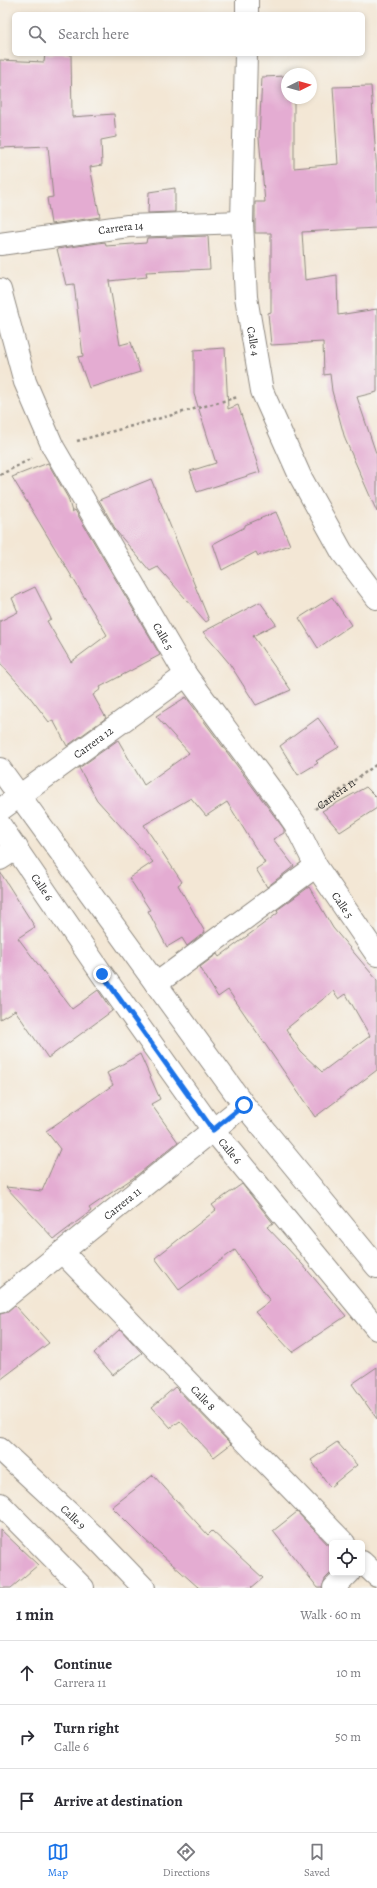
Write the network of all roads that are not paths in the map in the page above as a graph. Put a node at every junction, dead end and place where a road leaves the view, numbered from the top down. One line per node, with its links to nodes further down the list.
1 (248, 0): 2 (street)
2 (247, 12)
3 (246, 56): 4 (street, Calle 4)
4 (242, 222): 5 (street, Carrera 14); 7 (street, Calle 4)
5 (0, 244)
6 (0, 290): 8 (street, Calle 5)
7 (377, 598)
8 (186, 675): 10 (street, Carrera 12); 14 (street, Calle 5)
9 (0, 769): 10 (street)
10 (21, 796): 11 (street, Carrera 12); 16 (street)
11 (0, 810)
12 (0, 825): 13 (street, Calle 6)
13 (8, 854): 18 (street, Calle 6)
14 (316, 866): 15 (street, Calle 5); 16 (street)
15 (377, 955)
16 (156, 984): 17 (street)
17 (244, 1105): 18 (street, Carrera 11); 20 (street)
18 (213, 1130): 19 (street, Carrera 11); 22 (street, Calle 6)
19 (62, 1252): 21 (street, Carrera 11); 25 (street, Calle 8)
20 (377, 1267)
21 (0, 1302)
22 (377, 1329)
23 (0, 1449): 30 (street, Calle 9)
24 (0, 1504): 29 (street)
25 (341, 1540)
26 (365, 1565): 28 (street)
27 (346, 1576): 31 (street)
28 (377, 1576)
29 (83, 1588)
30 (144, 1588)
31 (334, 1588)

